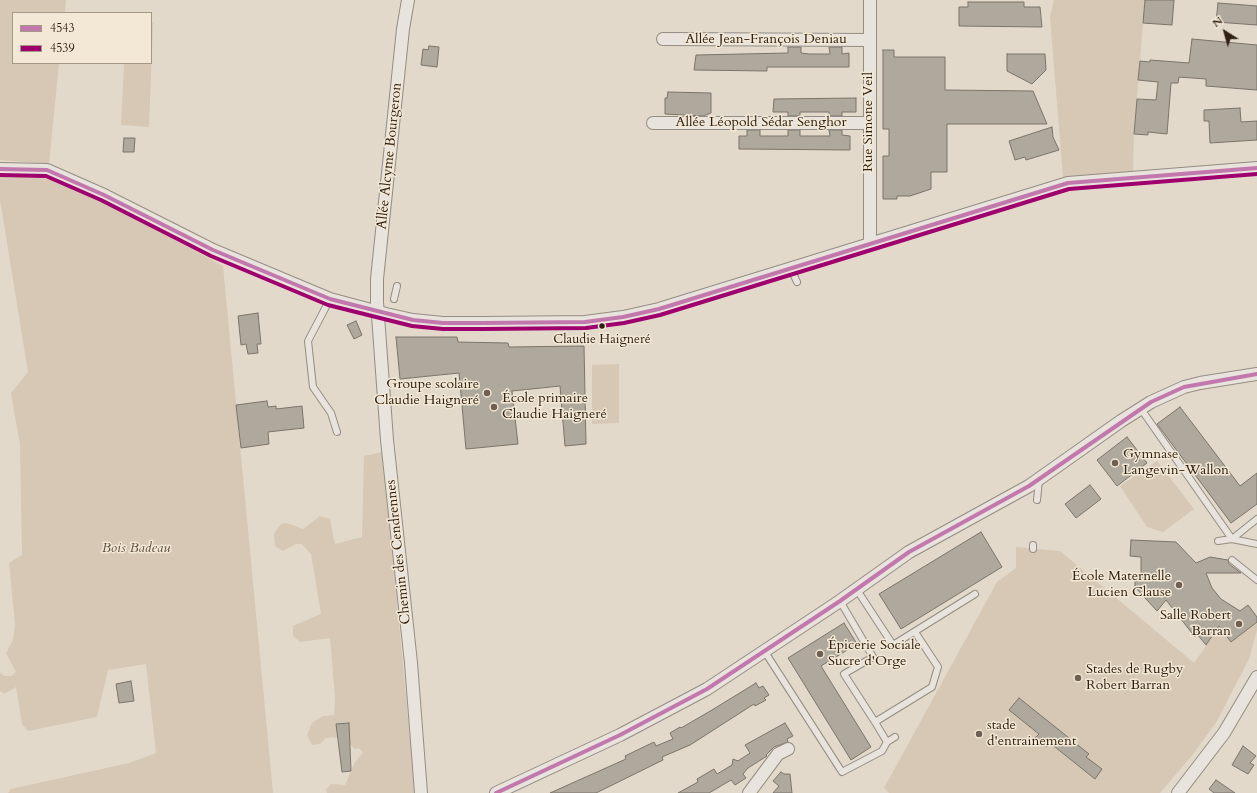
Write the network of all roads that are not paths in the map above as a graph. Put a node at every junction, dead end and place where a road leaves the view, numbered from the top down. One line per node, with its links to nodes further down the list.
1 (408, 0): 15 (street, Allée Alcyme Bourgeron)
2 (870, 0): 4 (street, Rue Simone Veil)
3 (663, 39): 4 (street, Allée Jean-François Deniau)
4 (870, 40): 5 (street, Rue Simone Veil)
5 (869, 122): 6 (street, Allée Léopold Sédar Senghor); 9 (street, Rue Simone Veil)
6 (653, 123)
7 (1257, 168): 9 (street)
8 (0, 169): 13 (street)
9 (870, 243): 10 (street)
10 (791, 268): 11 (lane); 15 (street)
11 (797, 282)
12 (397, 286): 14 (lane)
13 (330, 298): 15 (street); 18 (lane)
14 (394, 299)
15 (378, 312): 38 (street, Chemin des Cendrennes)
16 (1257, 374): 17 (street)
17 (1141, 408): 19 (street); 22 (lane)
18 (337, 432)
19 (1039, 480): 20 (lane); 27 (street)
20 (1037, 500)
21 (1257, 519): 22 (lane)
22 (1232, 539): 23 (lane); 24 (lane)
23 (1218, 541)
24 (1257, 544)
25 (1232, 560): 26 (lane)
26 (1257, 580)
27 (857, 590): 29 (street); 30 (lane)
28 (975, 594): 30 (lane)
29 (840, 601): 31 (street); 33 (lane)
30 (914, 632): 33 (lane)
31 (765, 652): 35 (lane); 39 (street)
32 (1257, 677): 37 (street)
33 (875, 722): 35 (lane)
34 (895, 737): 35 (lane)
35 (888, 742)
36 (788, 749): 40 (street)
37 (1181, 792)
38 (421, 793)
39 (496, 793)
40 (749, 793)

